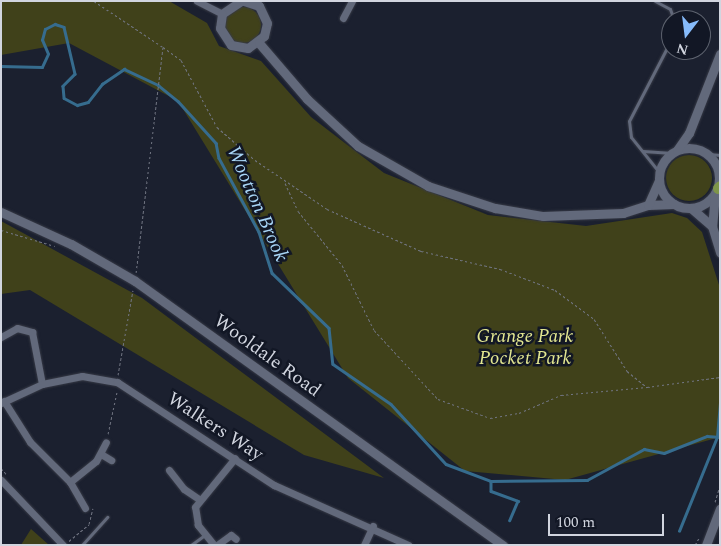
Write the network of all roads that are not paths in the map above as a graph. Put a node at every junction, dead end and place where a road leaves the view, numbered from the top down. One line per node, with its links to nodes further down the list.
1 (197, 1): 6 (street)
2 (246, 1): 6 (street); 8 (street)
3 (352, 1): 7 (street)
4 (655, 1): 5 (lane)
5 (670, 10)
6 (222, 14): 8 (street)
7 (343, 18)
8 (259, 43): 18 (street)
9 (720, 54): 12 (street)
10 (661, 59): 11 (lane)
11 (643, 150): 12 (lane); 15 (lane)
12 (674, 151): 13 (street); 15 (street)
13 (708, 154): 14 (lane); 16 (street)
14 (720, 154)
15 (659, 176): 17 (street); 18 (street)
16 (717, 189): 19 (street); 21 (street)
17 (674, 204): 18 (street); 19 (street)
18 (648, 205)
19 (691, 208): 21 (street)
20 (1, 212): 46 (street, Wooldale Road)
21 (712, 226): 22 (street)
22 (720, 252)
23 (1, 337): 24 (street)
24 (42, 384): 25 (street, Walkers Way); 28 (street, Walkers Way)
25 (3, 402): 32 (street)
26 (106, 442): 27 (street)
27 (101, 454): 29 (street); 32 (street)
28 (235, 458): 33 (street); 37 (street, Walkers Way)
29 (111, 460)
30 (169, 470): 33 (street)
31 (1, 480): 41 (street)
32 (70, 482): 34 (street)
33 (199, 499): 38 (street)
34 (85, 508)
35 (720, 509): 47 (street)
36 (106, 517): 42 (lane)
37 (373, 526): 44 (street); 45 (street, Walkers Way)
38 (207, 534): 40 (street); 43 (lane)
39 (236, 539): 40 (street)
40 (220, 544)
41 (64, 545)
42 (82, 545)
43 (192, 545)
44 (364, 545)
45 (408, 545)
46 (503, 545)
47 (706, 545)

